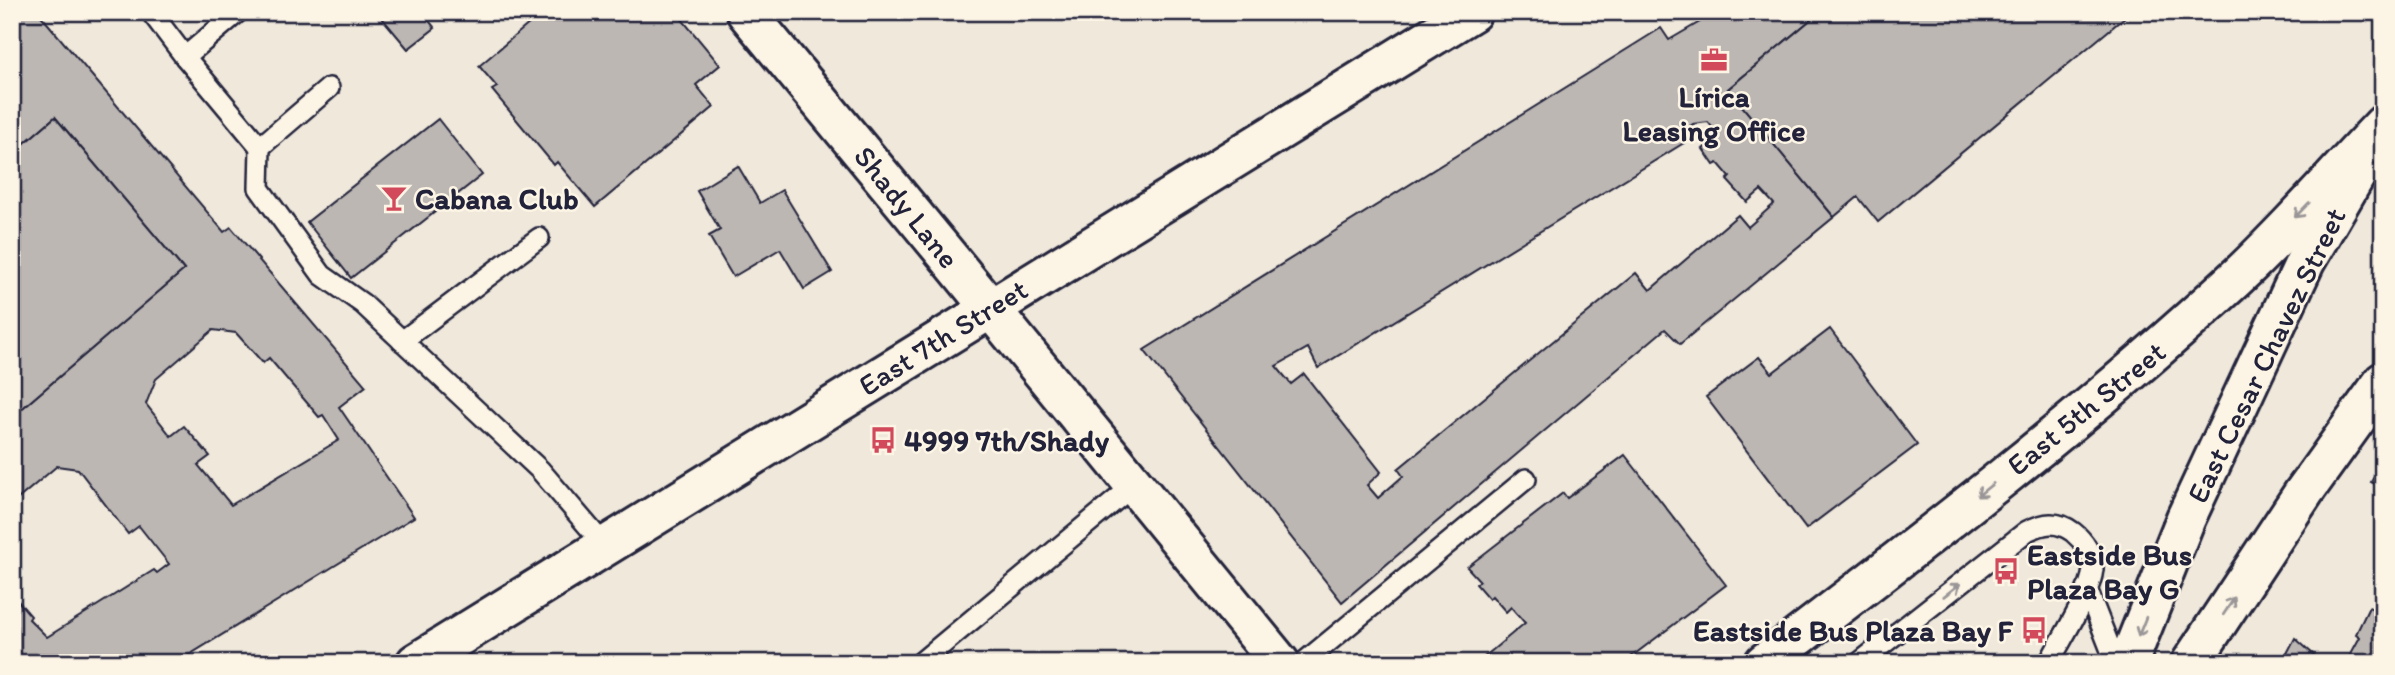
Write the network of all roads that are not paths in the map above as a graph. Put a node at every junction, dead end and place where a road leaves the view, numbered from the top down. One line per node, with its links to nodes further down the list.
1 (151, 12): 5 (lane)
2 (238, 12): 5 (lane)
3 (746, 12): 10 (main road, Shady Lane)
4 (1472, 12): 10 (main road, East 7th Street)
5 (185, 57): 8 (lane)
6 (329, 88): 8 (lane)
7 (2383, 127): 21 (main road, East 5th Street, one-way to 21); 25 (main road, East Cesar Chavez Street, one-way to 25)
8 (260, 146): 11 (lane)
9 (539, 238): 11 (lane)
10 (990, 307): 14 (main road, Shady Lane); 15 (main road, East 7th Street)
11 (402, 341): 15 (lane)
12 (2383, 382): 26 (main road, one-way to 12)
13 (1526, 479): 20 (lane)
14 (1134, 485): 18 (lane); 19 (main road, Shady Lane)
15 (606, 546): 17 (main road, East 7th Street)
16 (2087, 589): 22 (lane, one-way to 16); 23 (lane); 24 (lane)
17 (416, 663)
18 (920, 663)
19 (1280, 663)
20 (1303, 663)
21 (1764, 663)
22 (1859, 663)
23 (2049, 663)
24 (2116, 663)
25 (2127, 663)
26 (2192, 663)

